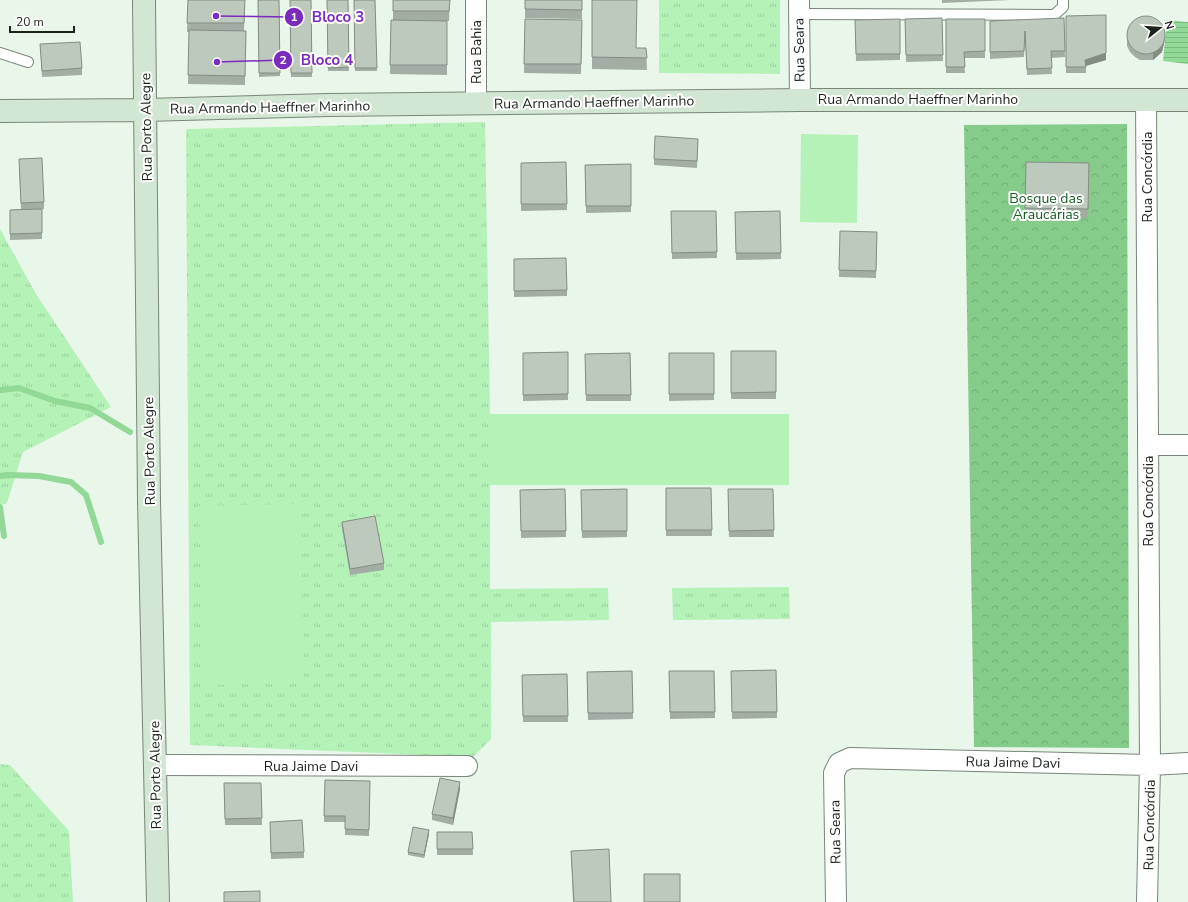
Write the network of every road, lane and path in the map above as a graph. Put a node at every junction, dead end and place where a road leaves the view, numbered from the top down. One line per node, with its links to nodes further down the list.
1 (144, 0): 11 (street, Rua Porto Alegre)
2 (476, 0): 10 (street, Rua Bahia)
3 (1063, 0): 4 (lane)
4 (799, 7): 8 (street, Rua Seara)
5 (0, 53): 6 (lane)
6 (28, 62)
7 (1146, 99): 8 (street, Rua Armando Haeffner Marinho); 9 (street, Rua Armando Haeffner Marinho); 13 (street, Rua Concórdia)
8 (800, 100): 10 (street, Rua Armando Haeffner Marinho)
9 (1188, 100)
10 (476, 104): 11 (street, Rua Armando Haeffner Marinho)
11 (146, 110): 12 (street, Rua Armando Haeffner Marinho); 17 (street, Rua Porto Alegre)
12 (0, 111)
13 (1148, 445): 14 (street); 18 (street, Rua Concórdia)
14 (1188, 445)
15 (839, 763): 18 (street, Rua Jaime Davi); 21 (street, Rua Seara)
16 (1188, 763): 18 (street, Rua Jaime Davi)
17 (154, 765): 19 (street, Rua Jaime Davi); 20 (street, Rua Porto Alegre)
18 (1150, 765): 22 (street, Rua Concórdia)
19 (467, 766)
20 (158, 902)
21 (836, 902)
22 (1147, 902)

